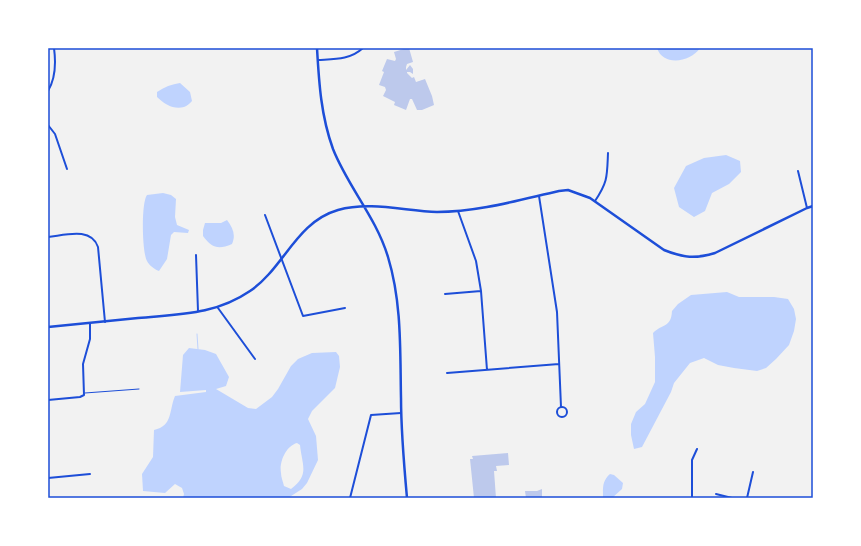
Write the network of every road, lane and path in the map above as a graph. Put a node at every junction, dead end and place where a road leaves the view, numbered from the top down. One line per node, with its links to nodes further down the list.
1 (54, 48): 5 (street)
2 (317, 48): 4 (street)
3 (363, 48): 4 (street)
4 (318, 60): 13 (street)
5 (48, 91)
6 (48, 125): 8 (street)
7 (608, 153): 11 (street)
8 (67, 169)
9 (798, 170): 14 (street)
10 (539, 196): 11 (street); 15 (street); 29 (street)
11 (595, 201): 14 (street)
12 (813, 206): 14 (street)
13 (365, 207): 15 (street); 19 (street); 36 (street)
14 (807, 208)
15 (458, 211): 20 (street)
16 (264, 215): 19 (street)
17 (48, 237): 25 (street)
18 (196, 255): 24 (street)
19 (281, 259): 22 (street); 23 (street)
20 (481, 291): 21 (street); 30 (street)
21 (445, 294)
22 (218, 308): 24 (street); 28 (street)
23 (345, 308)
24 (198, 311): 25 (street)
25 (105, 322): 26 (street)
26 (90, 323): 27 (street); 33 (street)
27 (48, 327)
28 (255, 359)
29 (559, 364): 30 (street); 35 (street)
30 (487, 370): 31 (street)
31 (447, 373)
32 (139, 389): 33 (lane)
33 (84, 394): 34 (street)
34 (48, 400)
35 (561, 407): 35 (street)
36 (401, 413): 42 (street); 43 (street)
37 (696, 449): 44 (street)
38 (753, 472): 46 (street)
39 (90, 474): 40 (street)
40 (48, 478)
41 (716, 494): 45 (street)
42 (350, 498)
43 (407, 498)
44 (692, 498)
45 (732, 498)
46 (747, 498)

